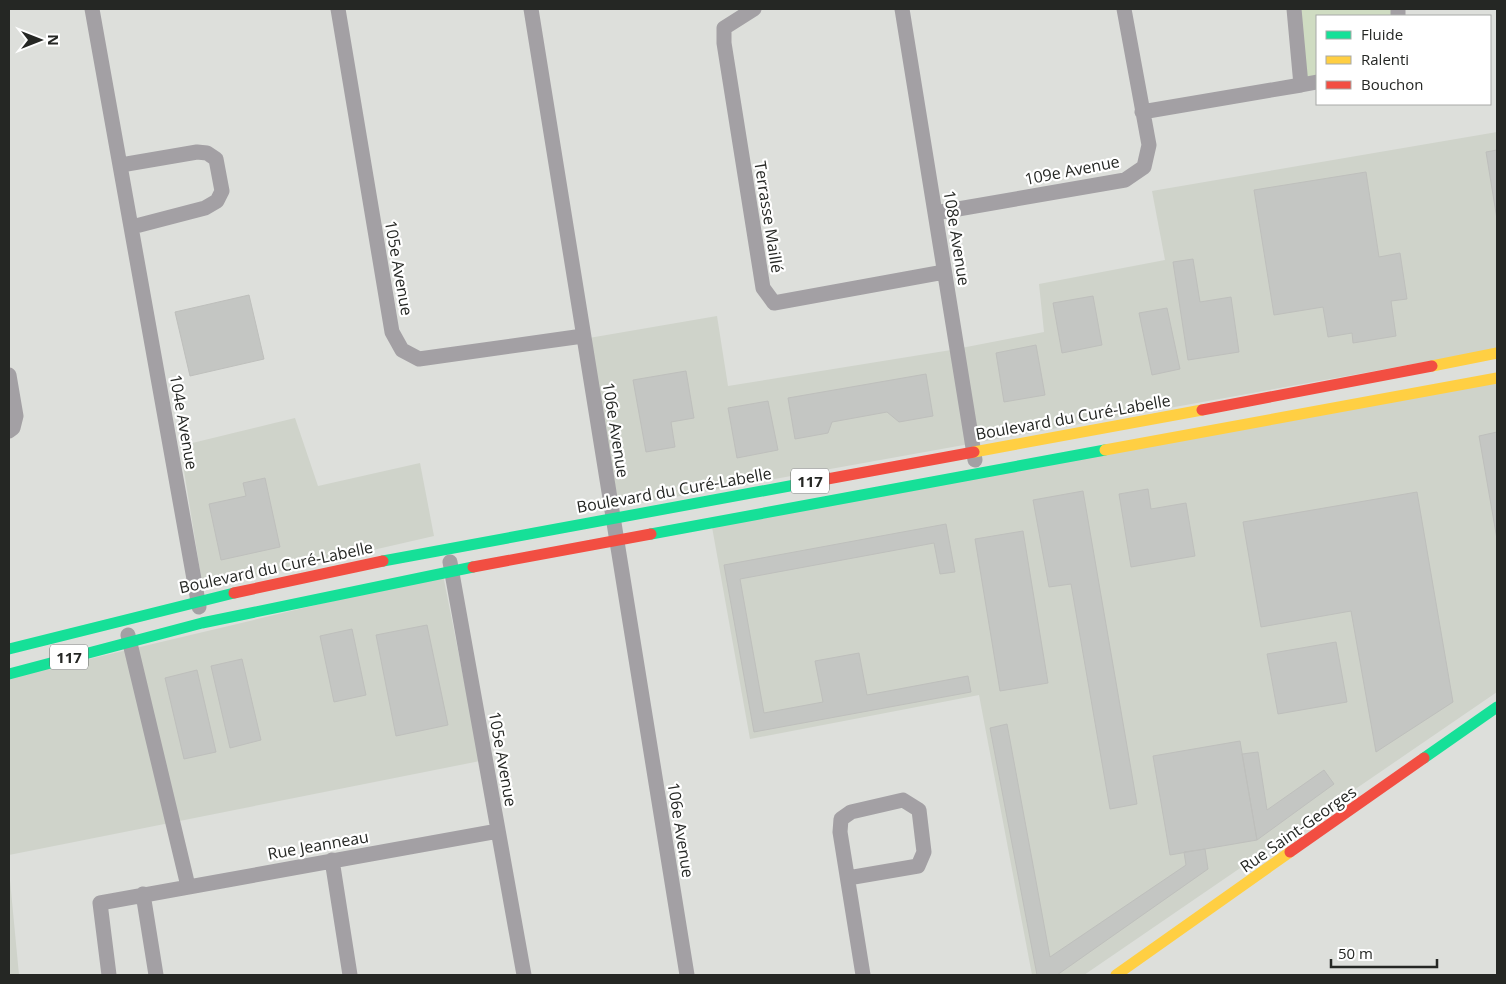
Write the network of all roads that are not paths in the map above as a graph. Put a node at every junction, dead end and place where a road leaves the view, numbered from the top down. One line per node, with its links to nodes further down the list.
1 (92, 9): 11 (street, 104e Avenue)
2 (338, 9): 15 (street, 105e Avenue)
3 (531, 9): 15 (street, 106e Avenue)
4 (754, 9): 14 (street, Terrasse Maillé)
5 (902, 9): 12 (street, 108e Avenue)
6 (1124, 9): 10 (street, 109e Avenue)
7 (1294, 9): 9 (street)
8 (1316, 82): 9 (street)
9 (1301, 85): 10 (street)
10 (1142, 112): 12 (street, 109e Avenue)
11 (121, 165): 13 (street, 104e Avenue); 13 (street)
12 (935, 213): 14 (street, 108e Avenue)
13 (132, 227): 28 (street, 104e Avenue)
14 (944, 272): 22 (street, 108e Avenue)
15 (582, 336): 24 (street, 106e Avenue)
16 (1497, 353): 19 (main road, Boulevard du Curé-Labelle / 117)
17 (9, 375): 21 (street)
18 (1497, 378): 20 (main road, 117)
19 (1274, 397): 20 (main road); 22 (main road, Boulevard du Curé-Labelle / 117)
20 (1279, 420): 23 (main road, 117)
21 (9, 431)
22 (974, 452): 23 (street, 108e Avenue); 24 (main road, Boulevard du Curé-Labelle / 117)
23 (978, 474): 25 (main road, 117)
24 (613, 517): 25 (street, 106e Avenue); 26 (main road, Boulevard du Curé-Labelle / 117)
25 (617, 542): 27 (main road, 117); 44 (street, 106e Avenue)
26 (448, 548): 27 (street, 105e Avenue); 28 (main road, Boulevard du Curé-Labelle / 117)
27 (452, 571): 30 (main road, 117); 35 (street, 105e Avenue)
28 (198, 600): 29 (main road, Boulevard du Curé-Labelle / 117); 30 (street, 104e Avenue)
29 (124, 618): 31 (street); 32 (main road, Boulevard du Curé-Labelle / 117)
30 (202, 623): 31 (main road, 117)
31 (129, 641): 33 (main road, 117); 38 (street)
32 (9, 649)
33 (9, 674)
34 (1497, 707): 46 (main road, Rue Saint-Georges)
35 (498, 831): 36 (street, Rue Jeanneau); 43 (street, 105e Avenue)
36 (332, 860): 38 (street, Rue Jeanneau); 42 (street)
37 (848, 878): 37 (street); 45 (street)
38 (188, 886): 39 (street, Rue Jeanneau)
39 (143, 894): 40 (street, Rue Jeanneau); 41 (street)
40 (109, 975)
41 (156, 975)
42 (350, 975)
43 (524, 975)
44 (687, 975)
45 (864, 975)
46 (1116, 975)

